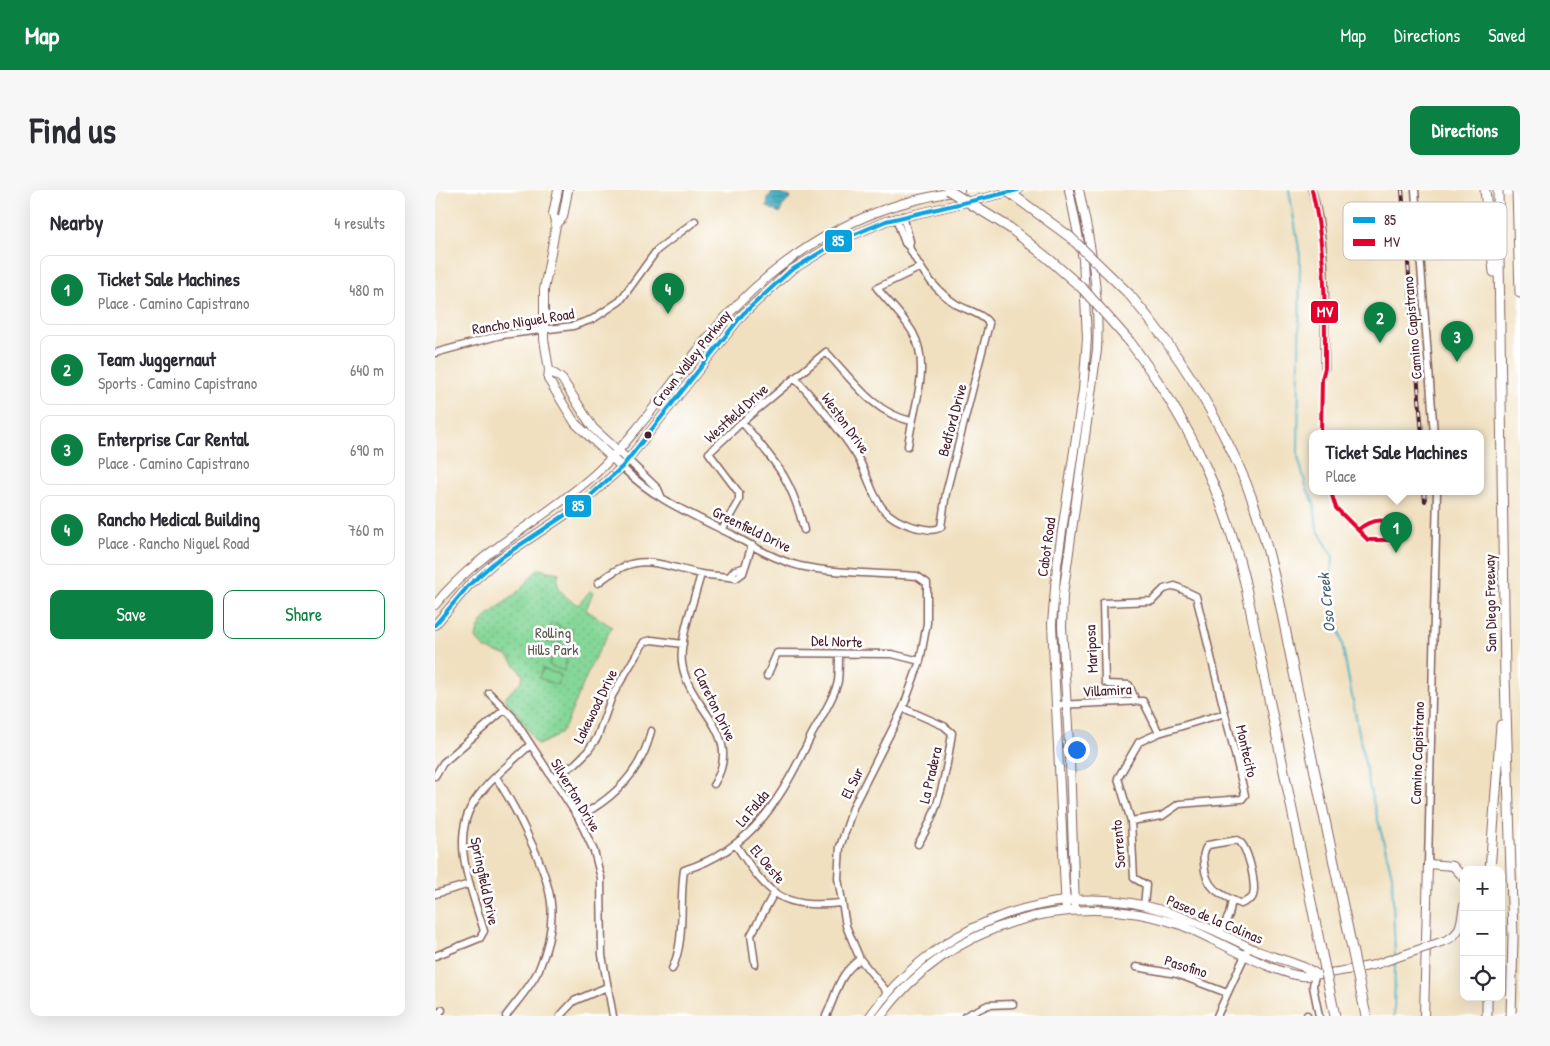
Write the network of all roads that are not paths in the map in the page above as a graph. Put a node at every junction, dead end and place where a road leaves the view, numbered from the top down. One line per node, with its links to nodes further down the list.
1 (558, 190): 13 (main road, Greenfield Drive)
2 (568, 190): 13 (main road, Greenfield Drive)
3 (948, 190): 112 (highway, bridge)
4 (960, 190): 29 (main road, Crown Valley Parkway)
5 (1006, 190): 113 (highway, bridge)
6 (1018, 190): 11 (main road, Crown Valley Parkway)
7 (1069, 190): 54 (main road, Cabot Road)
8 (1079, 190): 55 (main road, Cabot Road)
9 (1312, 190): 22 (street)
10 (1517, 190): 18 (highway)
11 (899, 217): 17 (street); 31 (main road, Crown Valley Parkway)
12 (695, 221): 20 (street, Rancho Niguel Road)
13 (556, 225): 20 (main road, Greenfield Drive)
14 (1420, 260): 27 (street, Camino Capistrano)
15 (1493, 260): 19 (highway)
16 (1499, 260): 19 (highway, San Diego Freeway)
17 (921, 267): 25 (street); 35 (street, Bedford Drive)
18 (1520, 293)
19 (1499, 311): 51 (highway, San Diego Freeway)
20 (543, 329): 21 (street, Rancho Niguel Road); 23 (main road, Greenfield Drive)
21 (435, 353)
22 (1325, 368)
23 (549, 370): 29 (main road, Greenfield Drive); 30 (main road, Greenfield Drive)
24 (795, 378): 25 (street, Westfield Drive); 26 (street, Westfield Drive); 35 (street, Weston Drive)
25 (911, 421): 28 (street)
26 (742, 422): 36 (street, Westfield Drive); 37 (street)
27 (1434, 430)
28 (908, 446)
29 (617, 451): 30 (main road, Crown Valley Parkway); 31 (main road, Greenfield Drive)
30 (611, 457): 32 (main road, Greenfield Drive); 40 (main road, Crown Valley Parkway)
31 (628, 460): 32 (main road, Crown Valley Parkway); 34 (street, Greenfield Drive)
32 (622, 467): 34 (street, Greenfield Drive); 43 (main road, Crown Valley Parkway)
33 (1437, 495): 70 (street, Camino Capistrano)
34 (661, 496): 36 (street, Greenfield Drive)
35 (941, 527)
36 (722, 530): 38 (street, Greenfield Drive)
37 (804, 530)
38 (751, 545): 39 (street); 41 (street, Greenfield Drive)
39 (701, 574): 42 (street); 47 (street, Clareton Drive)
40 (461, 577): 43 (main road); 45 (main road, Crown Valley Parkway)
41 (925, 580): 49 (street, El Sur)
42 (598, 583)
43 (469, 585): 46 (main road, Crown Valley Parkway)
44 (1103, 603): 53 (street, Mariposa); 58 (street, Montecito)
45 (435, 605)
46 (435, 625)
47 (683, 644): 64 (street, Lakewood Drive); 65 (street, Clareton Drive)
48 (839, 654): 49 (street, Del Norte); 50 (street, Del Norte); 69 (street, La Falda)
49 (920, 661): 56 (street, El Sur)
50 (767, 676)
51 (1505, 677): 71 (highway); 116 (highway, San Diego Freeway)
52 (489, 693): 57 (street, Silverton Drive)
53 (1136, 701): 55 (street, Villamira); 60 (street, Villamira)
54 (1057, 705): 55 (street, Villamira); 77 (main road, Cabot Road)
55 (1067, 705): 80 (main road, Cabot Road)
56 (903, 708): 68 (street, La Pradera); 78 (street, El Sur)
57 (505, 709): 61 (street, Silverton Drive); 62 (street)
58 (1225, 713): 60 (street); 67 (street, Montecito)
59 (651, 732): 66 (street)
60 (1159, 733): 67 (street, Sorrento)
61 (530, 745): 63 (street, Springfield Drive); 64 (street, Silverton Drive)
62 (435, 776)
63 (496, 777): 73 (street, Springfield Drive); 103 (street)
64 (553, 778): 66 (street, Silverton Drive)
65 (714, 784)
66 (578, 817): 95 (street, Silverton Drive)
67 (1131, 821): 81 (street, Sorrento)
68 (918, 844)
69 (736, 845): 75 (street, El Oeste); 92 (street, La Falda)
70 (1428, 864): 72 (main road); 114 (main road, Camino Capistrano)
71 (1490, 866)
72 (1460, 874)
73 (470, 884): 74 (street); 88 (street, Springfield Drive)
74 (435, 894)
75 (774, 894): 78 (street, El Oeste); 90 (street)
76 (1232, 900): 79 (street); 79 (street); 84 (street)
77 (1065, 902): 80 (main road, Paseo de la Colinas); 82 (main road, Cabot Road); 96 (main road, Paseo de la Colinas)
78 (841, 903): 89 (street, El Sur)
79 (1241, 904): 84 (street)
80 (1075, 905): 81 (main road, Paseo de la Colinas); 82 (main road, Paseo de la Colinas); 85 (main road, Paseo de la Colinas)
81 (1144, 906): 86 (main road, Paseo de la Colinas)
82 (1066, 911): 94 (main road, Paseo de la Colinas)
83 (1463, 911): 93 (main road, Paseo de la Colinas, bridge)
84 (1229, 915): 86 (street)
85 (1185, 927): 86 (main road); 87 (main road, Paseo de la Colinas)
86 (1220, 933): 87 (main road, Paseo de la Colinas)
87 (1247, 951): 93 (main road, Paseo de la Colinas); 97 (street)
88 (435, 956)
89 (860, 959): 96 (street, El Sur); 106 (street)
90 (755, 964)
91 (1137, 967): 97 (street, Pasofino)
92 (672, 969)
93 (1315, 973): 111 (street)
94 (908, 985): 96 (main road); 100 (main road, Paseo de la Colinas)
95 (607, 987): 104 (street); 105 (street, Silverton Drive)
96 (887, 992): 100 (main road); 107 (main road, Paseo de la Colinas)
97 (1227, 993): 110 (street)
98 (1487, 1001): 115 (highway)
99 (1013, 1004): 109 (street)
100 (888, 1007): 108 (main road, Paseo de la Colinas)
101 (442, 1010): 102 (street)
102 (436, 1016)
103 (506, 1016)
104 (560, 1016)
105 (613, 1016)
106 (826, 1016)
107 (870, 1016)
108 (881, 1016)
109 (965, 1016)
110 (1217, 1016)
111 (1319, 1016)
112 (1335, 1016)
113 (1366, 1016)
114 (1424, 1016)
115 (1487, 1016)
116 (1511, 1016)

